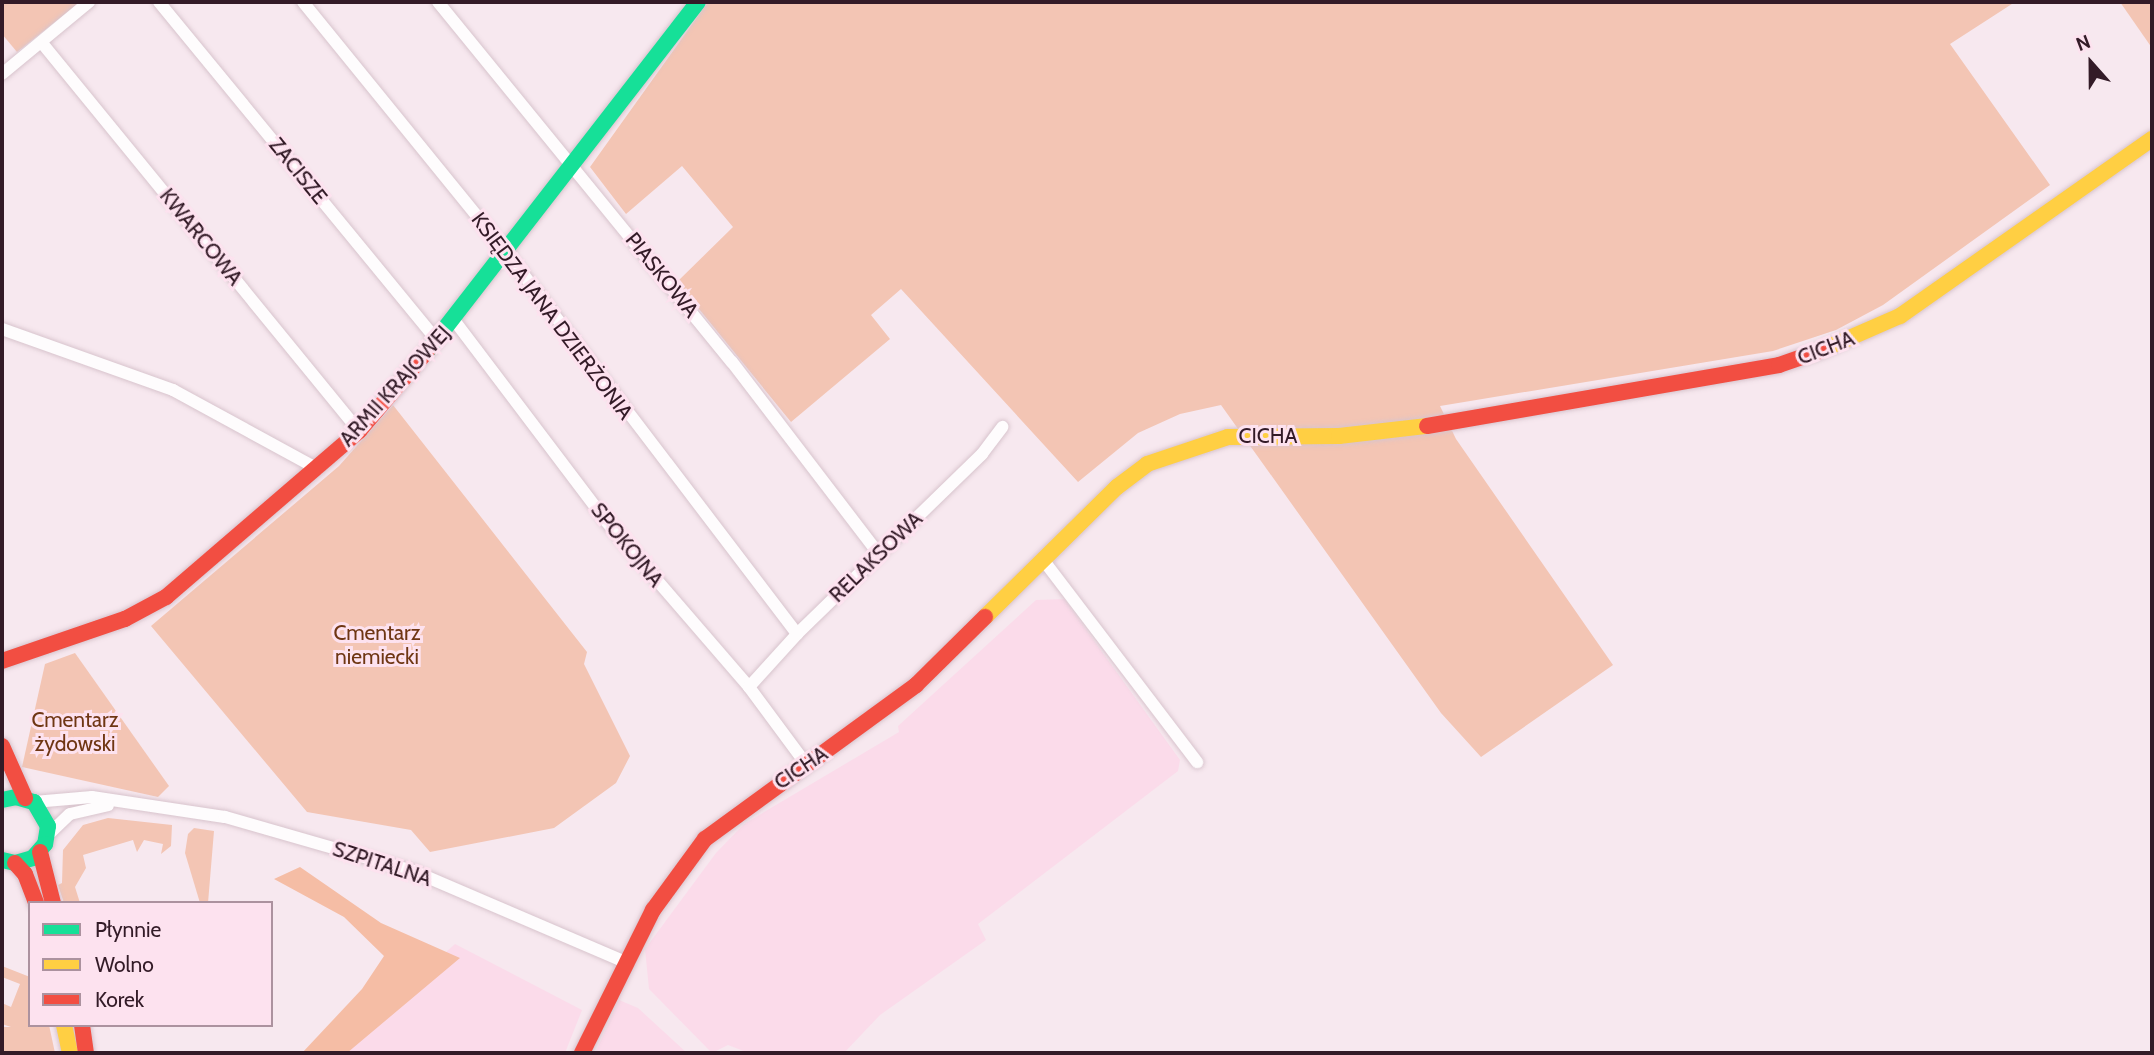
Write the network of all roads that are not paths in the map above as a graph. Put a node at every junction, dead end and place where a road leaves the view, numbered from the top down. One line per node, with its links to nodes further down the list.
1 (89, 2): 6 (street)
2 (159, 2): 13 (street, ZACISZE)
3 (303, 2): 10 (street, KSIĘDZA JANA DZIERŻONIA)
4 (438, 2): 9 (street, PIASKOWA)
5 (698, 2): 9 (street, ARMII KRAJOWEJ)
6 (43, 43): 7 (street); 15 (street, KWARCOWA)
7 (2, 74)
8 (2152, 139): 18 (street, CICHA)
9 (575, 168): 10 (street, ARMII KRAJOWEJ); 17 (street, PIASKOWA)
10 (507, 253): 11 (street, ARMII KRAJOWEJ); 19 (street, KSIĘDZA JANA DZIERŻONIA)
11 (454, 320): 13 (street, ARMII KRAJOWEJ); 21 (street, SPOKOJNA)
12 (2, 329): 16 (street)
13 (437, 340): 15 (street, ARMII KRAJOWEJ)
14 (1002, 427): 17 (street, RELAKSOWA)
15 (359, 430): 16 (street, ARMII KRAJOWEJ)
16 (318, 469): 20 (street, ARMII KRAJOWEJ)
17 (879, 554): 19 (street, RELAKSOWA)
18 (1044, 561): 23 (street); 24 (street, CICHA)
19 (797, 634): 21 (street, RELAKSOWA)
20 (2, 661)
21 (749, 687): 24 (street, SPOKOJNA)
22 (2, 746): 27 (street)
23 (1197, 762)
24 (806, 764): 34 (street, CICHA)
25 (2, 794): 26 (street)
26 (2, 800): 27 (street)
27 (30, 800): 28 (street, SZPITALNA); 29 (street)
28 (127, 803): 29 (street, SZPITALNA); 34 (street, SZPITALNA)
29 (48, 835): 30 (street)
30 (40, 852): 31 (street); 33 (street)
31 (8, 861): 32 (street)
32 (35, 901)
33 (52, 901)
34 (625, 962): 39 (street, CICHA)
35 (64, 1027): 37 (street)
36 (82, 1027): 38 (street)
37 (70, 1053)
38 (86, 1053)
39 (582, 1053)

